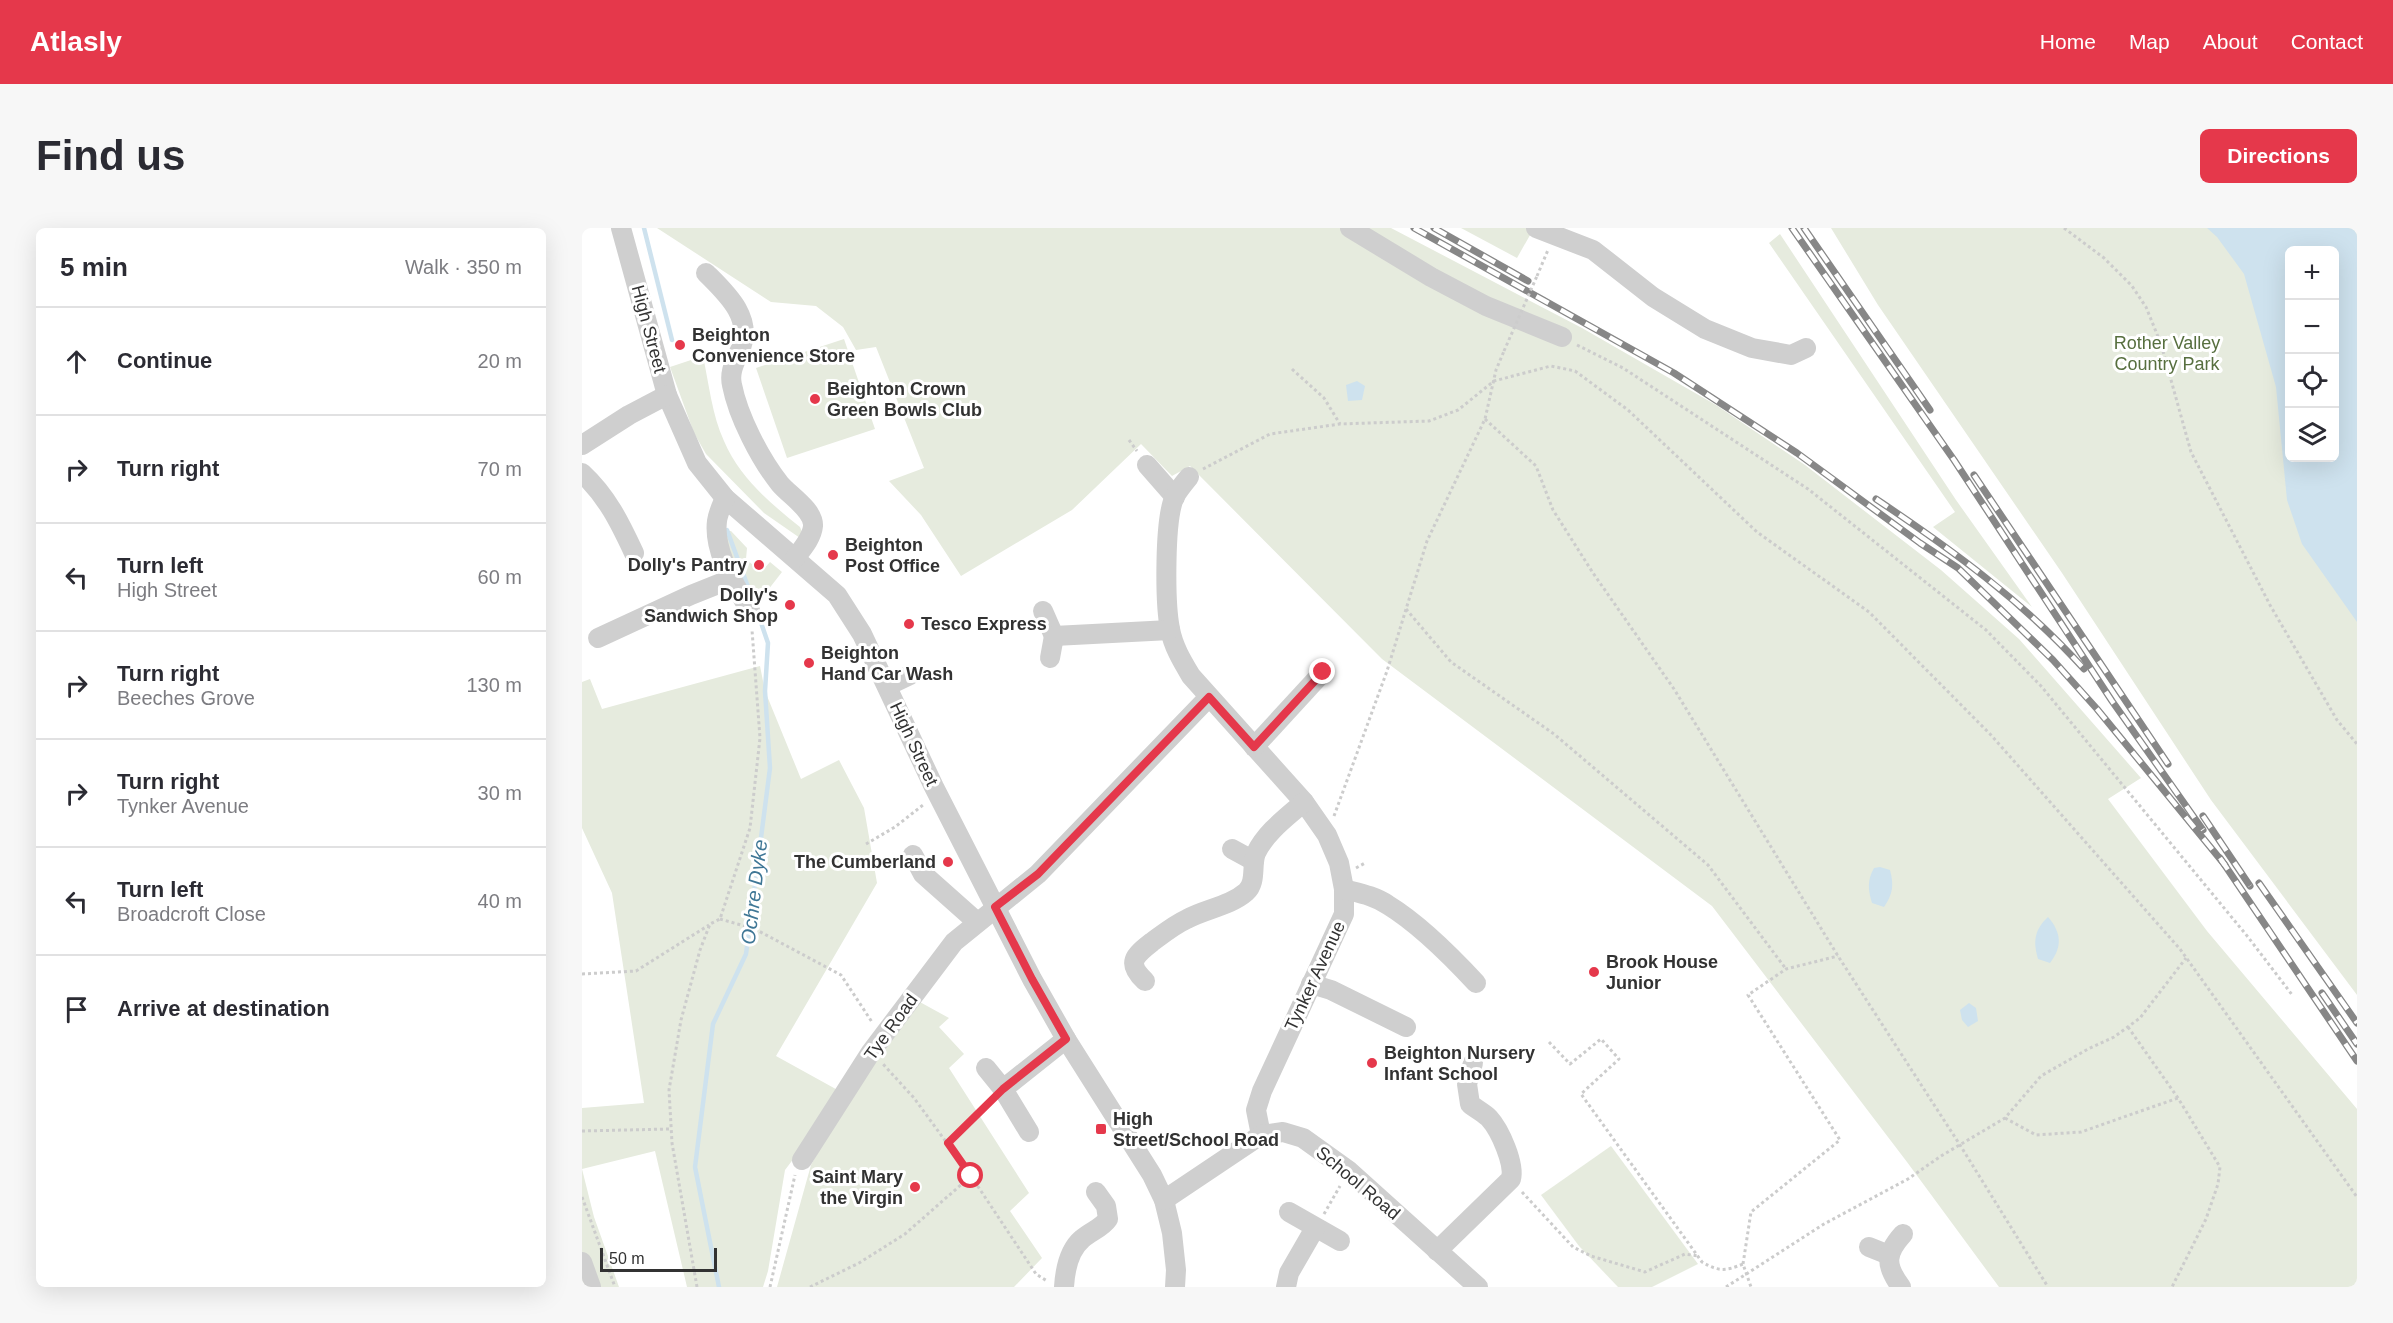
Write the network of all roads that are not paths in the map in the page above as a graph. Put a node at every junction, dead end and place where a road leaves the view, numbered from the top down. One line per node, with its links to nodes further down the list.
1 (621, 228): 7 (street, High Street)
2 (1350, 228): 5 (street)
3 (1536, 228): 6 (street)
4 (706, 273): 15 (street)
5 (1562, 337)
6 (1806, 348)
7 (667, 395): 8 (street); 13 (street, High Street)
8 (582, 445)
9 (1147, 465): 12 (street)
10 (582, 473): 14 (street)
11 (1188, 477): 12 (street, Tynker Avenue)
12 (1174, 497): 19 (street, Tynker Avenue)
13 (725, 498): 15 (street, High Street); 16 (street)
14 (634, 553)
15 (795, 558): 25 (street, High Street)
16 (731, 579): 18 (street); 21 (street)
17 (1043, 611): 20 (street)
18 (751, 613)
19 (1170, 630): 20 (street); 26 (street, Tynker Avenue)
20 (1054, 636): 22 (street)
21 (598, 638)
22 (1050, 658)
23 (1323, 672): 27 (street)
24 (910, 675): 25 (street)
25 (887, 686): 33 (street, High Street)
26 (1209, 697): 27 (street, Tynker Avenue); 33 (street, Tye Road)
27 (1254, 747): 28 (street, Tynker Avenue)
28 (1304, 802): 31 (street); 32 (street, Tynker Avenue)
29 (1232, 849): 31 (street)
30 (913, 855): 34 (street)
31 (1254, 861): 35 (street)
32 (1344, 889): 36 (street); 37 (street, Tynker Avenue)
33 (995, 907): 34 (street, Tye Road); 39 (street, High Street)
34 (977, 922): 45 (street, Tye Road)
35 (1145, 981)
36 (1476, 983)
37 (1311, 984): 38 (street); 44 (street, Tynker Avenue)
38 (1406, 1027)
39 (1066, 1039): 42 (street); 47 (street, High Street)
40 (1473, 1063): 53 (street)
41 (986, 1068): 42 (street)
42 (1003, 1089): 43 (street)
43 (1029, 1132)
44 (1261, 1135): 47 (street); 53 (street, School Road)
45 (802, 1160)
46 (1096, 1192): 57 (street)
47 (1164, 1200): 58 (street, High Street)
48 (1288, 1212): 49 (street)
49 (1315, 1228): 51 (street); 59 (street)
50 (1903, 1234): 54 (street)
51 (1340, 1241)
52 (1869, 1247): 54 (street)
53 (1437, 1251): 60 (street, School Road)
54 (1889, 1255): 61 (street)
55 (582, 1262): 56 (street)
56 (591, 1287)
57 (1064, 1287)
58 (1175, 1287)
59 (1286, 1287)
60 (1478, 1287)
61 (1901, 1287)

